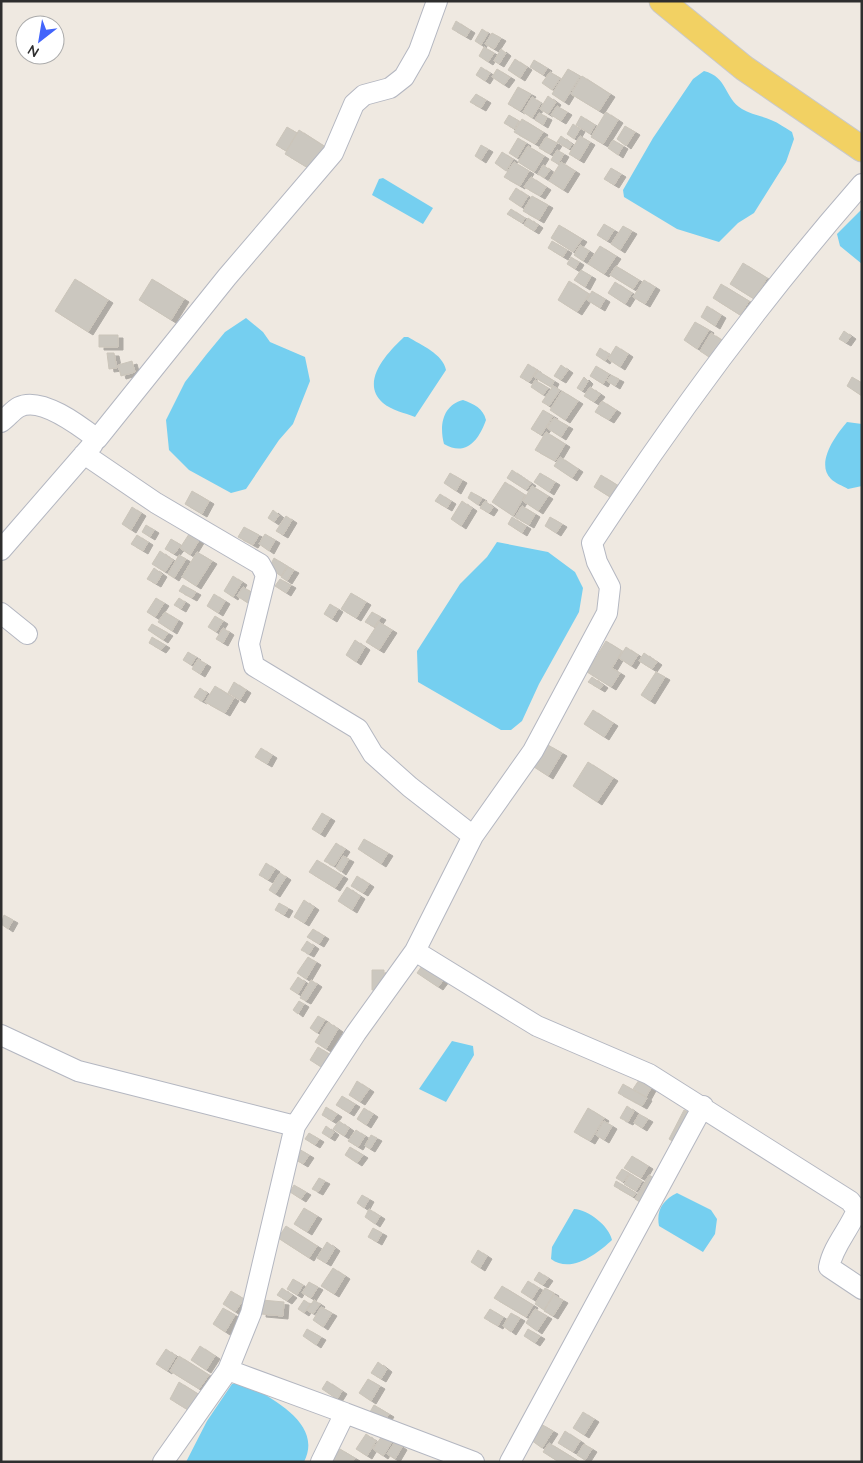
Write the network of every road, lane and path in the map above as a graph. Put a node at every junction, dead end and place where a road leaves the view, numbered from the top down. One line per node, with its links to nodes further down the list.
1 (437, 1): 6 (street)
2 (662, 1): 3 (main road)
3 (862, 149)
4 (862, 184): 11 (street)
5 (1, 422): 6 (street)
6 (97, 438): 7 (street)
7 (84, 454): 8 (street); 11 (street)
8 (1, 550)
9 (1, 613): 10 (street)
10 (27, 634)
11 (473, 836): 12 (street)
12 (416, 951): 14 (street); 15 (street)
13 (1, 1036): 15 (street)
14 (703, 1106): 16 (street); 22 (street)
15 (295, 1126): 17 (street)
16 (862, 1289)
17 (228, 1370): 18 (street); 19 (street)
18 (344, 1413): 20 (street); 21 (street)
19 (163, 1462)
20 (321, 1462)
21 (474, 1462)
22 (510, 1462)

